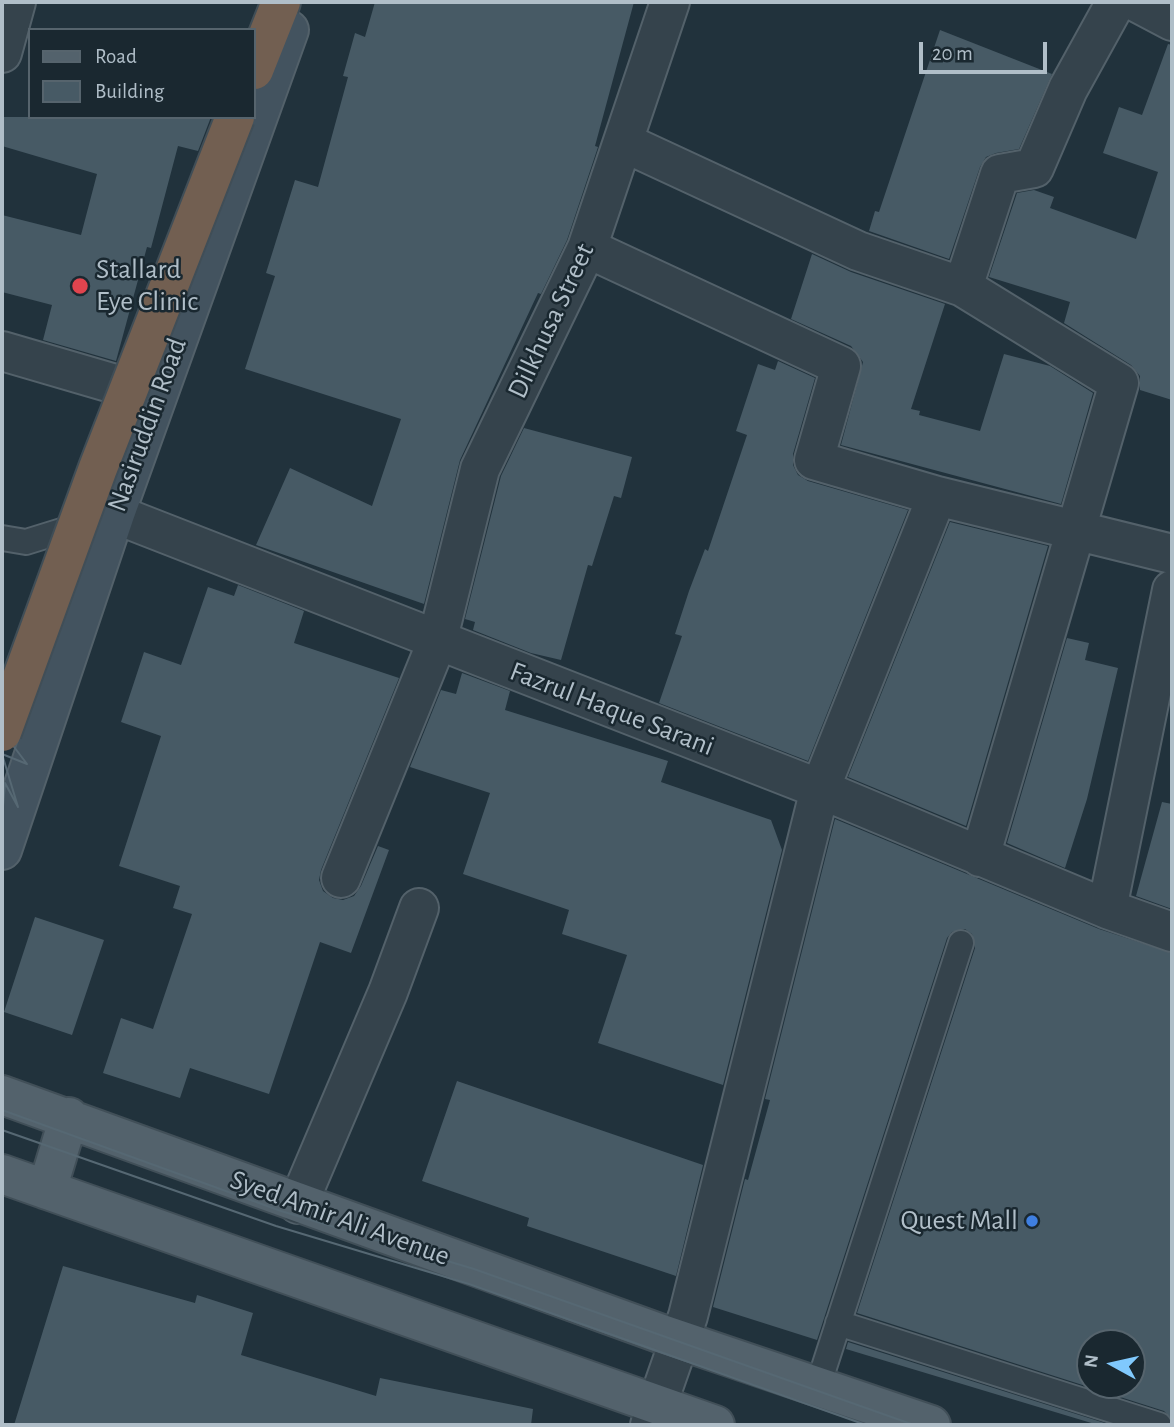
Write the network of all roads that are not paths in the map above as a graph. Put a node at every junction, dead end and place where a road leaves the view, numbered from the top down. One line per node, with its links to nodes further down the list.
1 (16, 2): 8 (street)
2 (281, 2): 9 (highway)
3 (299, 2): 15 (main road, Nasiruddin Road)
4 (670, 2): 11 (street, Dilkhusa Street)
5 (1116, 2): 13 (street)
6 (1136, 2): 7 (street)
7 (1172, 20)
8 (2, 53)
9 (256, 65)
10 (234, 119): 24 (highway, bridge)
11 (623, 142): 12 (street, Dilkhusa Street); 13 (street)
12 (587, 248): 16 (street); 22 (street, Dilkhusa Street)
13 (962, 287): 18 (street)
14 (2, 351): 15 (street)
15 (156, 397): 17 (main road, Nasiruddin Road)
16 (937, 496): 18 (street); 25 (street)
17 (115, 514): 19 (lane); 22 (street, Fazrul Haque Sarani); 26 (main road, Nasiruddin Road)
18 (1077, 531): 20 (street); 28 (street)
19 (2, 538)
20 (1172, 554)
21 (1172, 590): 31 (street)
22 (437, 642): 25 (street, Fazrul Haque Sarani); 29 (street, Dilkhusa Street)
23 (2, 721): 26 (lane)
24 (2, 732)
25 (820, 789): 28 (street, Fazrul Haque Sarani); 40 (street)
26 (18, 807): 27 (main road, Nasiruddin Road)
27 (2, 850)
28 (980, 856): 31 (street, Fazrul Haque Sarani)
29 (341, 878)
30 (419, 908): 38 (street)
31 (1107, 909): 32 (street, Fazrul Haque Sarani)
32 (1172, 932)
33 (961, 943): 39 (lane)
34 (2, 1095): 35 (main road, Syed Amir Ali Avenue)
35 (69, 1117): 37 (main road); 38 (main road, Syed Amir Ali Avenue)
36 (2, 1174): 37 (main road)
37 (47, 1190): 42 (main road)
38 (298, 1203): 40 (main road, Syed Amir Ali Avenue)
39 (838, 1323): 41 (lane); 45 (lane)
40 (679, 1340): 41 (main road, Syed Amir Ali Avenue); 42 (street)
41 (818, 1387): 44 (main road, Syed Amir Ali Avenue)
42 (653, 1415): 43 (main road)
43 (715, 1425)
44 (931, 1425)
45 (1159, 1425)

